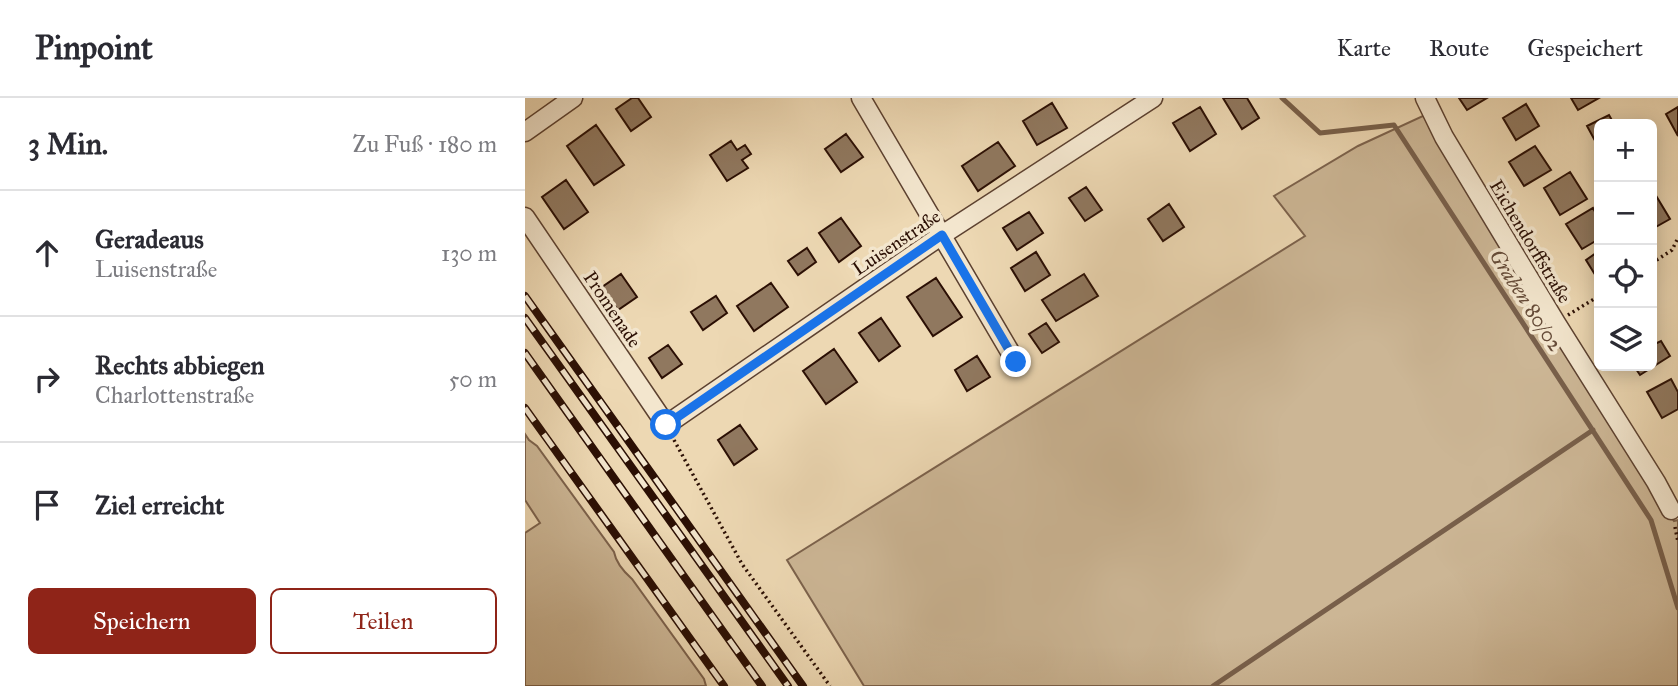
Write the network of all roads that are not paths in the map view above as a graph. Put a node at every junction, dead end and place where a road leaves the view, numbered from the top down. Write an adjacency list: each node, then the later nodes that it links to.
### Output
1 (573, 98): 5 (street)
2 (861, 98): 7 (street)
3 (1153, 98): 7 (street, Luisenstraße)
4 (1425, 98): 10 (street, Eichendorffstraße)
5 (525, 132)
6 (525, 217): 9 (street, Promenade)
7 (942, 235): 8 (street); 9 (street, Luisenstraße)
8 (1016, 362)
9 (666, 425)
10 (1671, 510)

